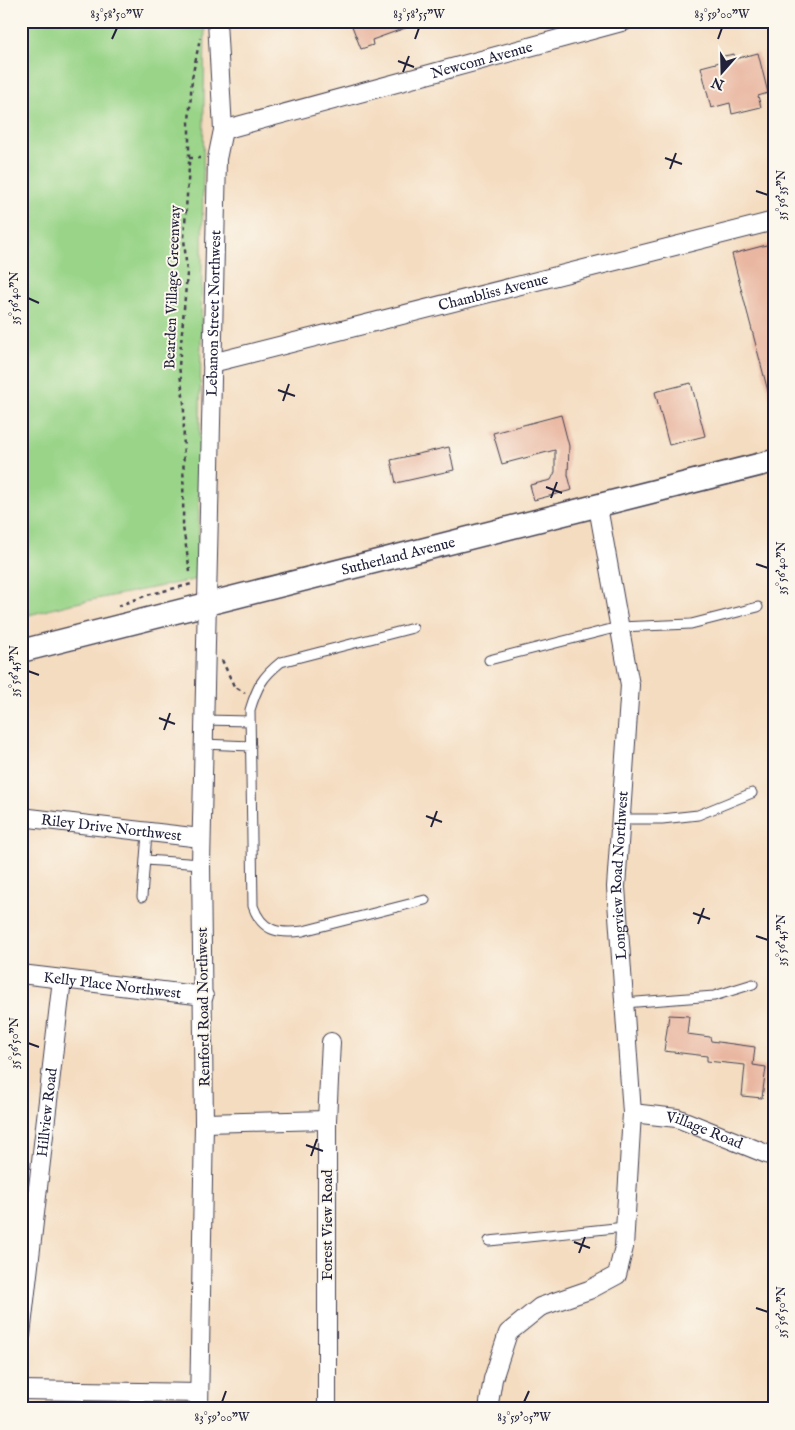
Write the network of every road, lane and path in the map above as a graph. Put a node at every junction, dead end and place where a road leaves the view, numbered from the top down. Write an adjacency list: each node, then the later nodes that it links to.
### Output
1 (217, 21): 4 (street, Lebanon Street Northwest)
2 (625, 21): 4 (street, Newcom Avenue)
3 (202, 32): 9 (path, Bearden Village Greenway)
4 (223, 130): 6 (street, Lebanon Street Northwest)
5 (774, 221): 6 (street, Chambliss Avenue)
6 (212, 363): 10 (street, Lebanon Street Northwest)
7 (774, 461): 8 (street, Sutherland Avenue)
8 (598, 507): 10 (street, Sutherland Avenue); 12 (street, Longview Road Northwest)
9 (192, 584)
10 (207, 605): 14 (street, Sutherland Avenue); 18 (street, Renford Road Northwest)
11 (758, 607): 12 (lane)
12 (619, 627): 16 (lane); 24 (street, Longview Road Northwest)
13 (413, 628): 17 (lane)
14 (21, 651)
15 (222, 657): 17 (path)
16 (488, 660)
17 (254, 697): 19 (lane)
18 (204, 720): 19 (lane); 20 (street, Renford Road Northwest)
19 (250, 721): 21 (lane)
20 (203, 744): 21 (lane); 26 (street, Renford Road Northwest)
21 (251, 746): 30 (lane)
22 (752, 793): 24 (lane)
23 (21, 817): 25 (street, Riley Drive Northwest)
24 (620, 819): 35 (street, Longview Road Northwest)
25 (148, 833): 26 (street, Riley Drive Northwest); 27 (lane)
26 (201, 838): 28 (street, Renford Road Northwest)
27 (146, 860): 28 (lane); 29 (lane)
28 (201, 864): 34 (street, Renford Road Northwest)
29 (142, 897)
30 (425, 900)
31 (21, 974): 32 (street, Kelly Place Northwest)
32 (62, 979): 34 (street, Kelly Place Northwest); 43 (street, Hillview Road)
33 (753, 984): 35 (lane)
34 (204, 996): 39 (street, Renford Road Northwest)
35 (624, 1003): 37 (street, Longview Road Northwest)
36 (331, 1042): 38 (street, Forest View Road)
37 (632, 1114): 40 (street, Village Road); 41 (street, Longview Road Northwest)
38 (327, 1120): 39 (street); 46 (street, Forest View Road)
39 (204, 1123): 45 (street, Renford Road Northwest)
40 (774, 1157)
41 (625, 1227): 42 (lane); 47 (street, Longview Road Northwest)
42 (489, 1241)
43 (21, 1335)
44 (21, 1390): 45 (street)
45 (199, 1401)
46 (327, 1409)
47 (488, 1409)

